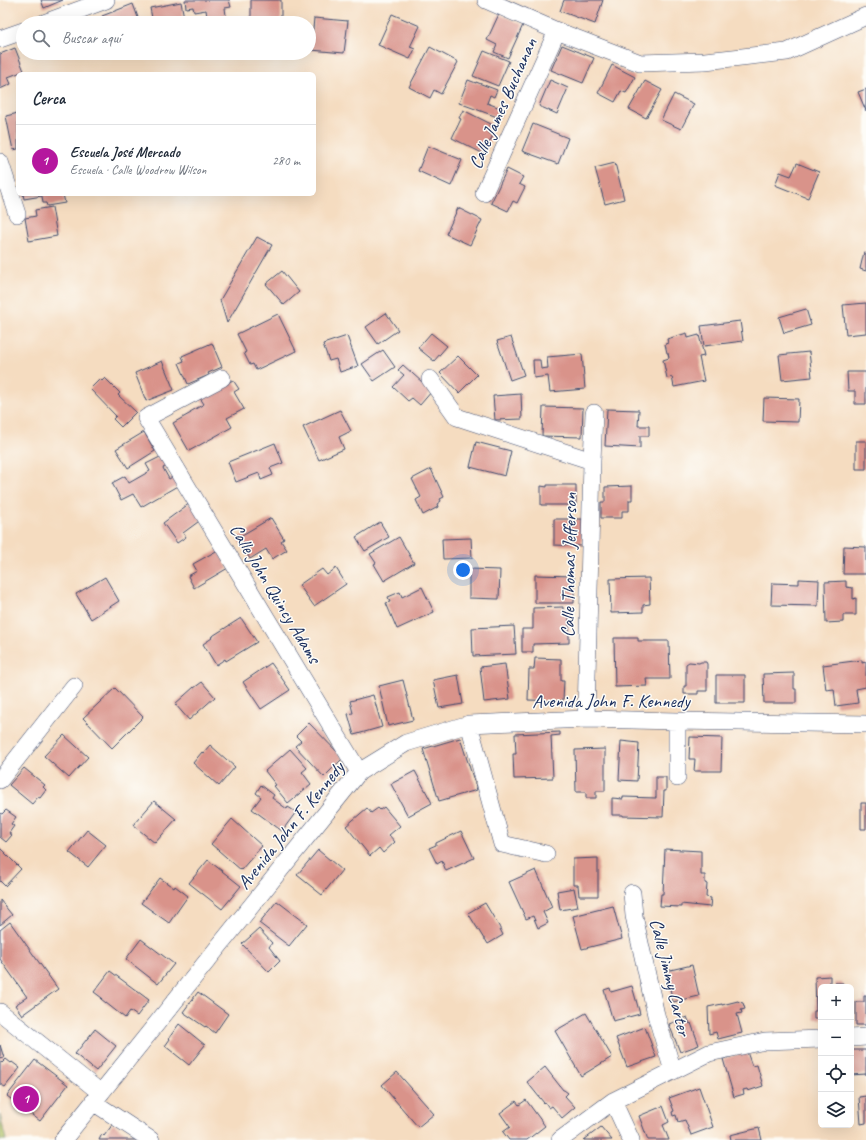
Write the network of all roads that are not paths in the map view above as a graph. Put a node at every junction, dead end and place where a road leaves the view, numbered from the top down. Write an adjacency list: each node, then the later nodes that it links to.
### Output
1 (106, 0): 3 (street)
2 (486, 0): 5 (street)
3 (63, 16)
4 (866, 16): 5 (street)
5 (557, 31): 9 (street, Calle James Buchanan)
6 (16, 33): 7 (street)
7 (0, 39)
8 (0, 162): 10 (street)
9 (484, 193)
10 (17, 214)
11 (222, 378): 20 (street, Calle John Quincy Adams)
12 (430, 379): 14 (street)
13 (594, 413): 14 (street, Calle Thomas Jefferson)
14 (592, 460): 16 (street, Calle Thomas Jefferson)
15 (74, 686): 22 (street)
16 (586, 719): 17 (street, Avenida John F. Kennedy); 18 (street, Avenida John F. Kennedy)
17 (677, 721): 19 (street, Avenida John F. Kennedy); 21 (street)
18 (469, 724): 20 (street, Avenida John F. Kennedy); 23 (street)
19 (866, 724)
20 (359, 772): 30 (street, Avenida John F. Kennedy)
21 (677, 778)
22 (0, 780)
23 (546, 854)
24 (632, 893): 29 (street, Calle Jimmy Carter)
25 (0, 1012): 30 (street)
26 (866, 1037): 27 (street)
27 (854, 1038)
28 (818, 1039): 29 (street)
29 (673, 1071): 31 (street)
30 (97, 1097): 32 (street, Avenida John F. Kennedy); 33 (street)
31 (613, 1101): 34 (street); 35 (street)
32 (63, 1140)
33 (151, 1140)
34 (560, 1140)
35 (631, 1140)

